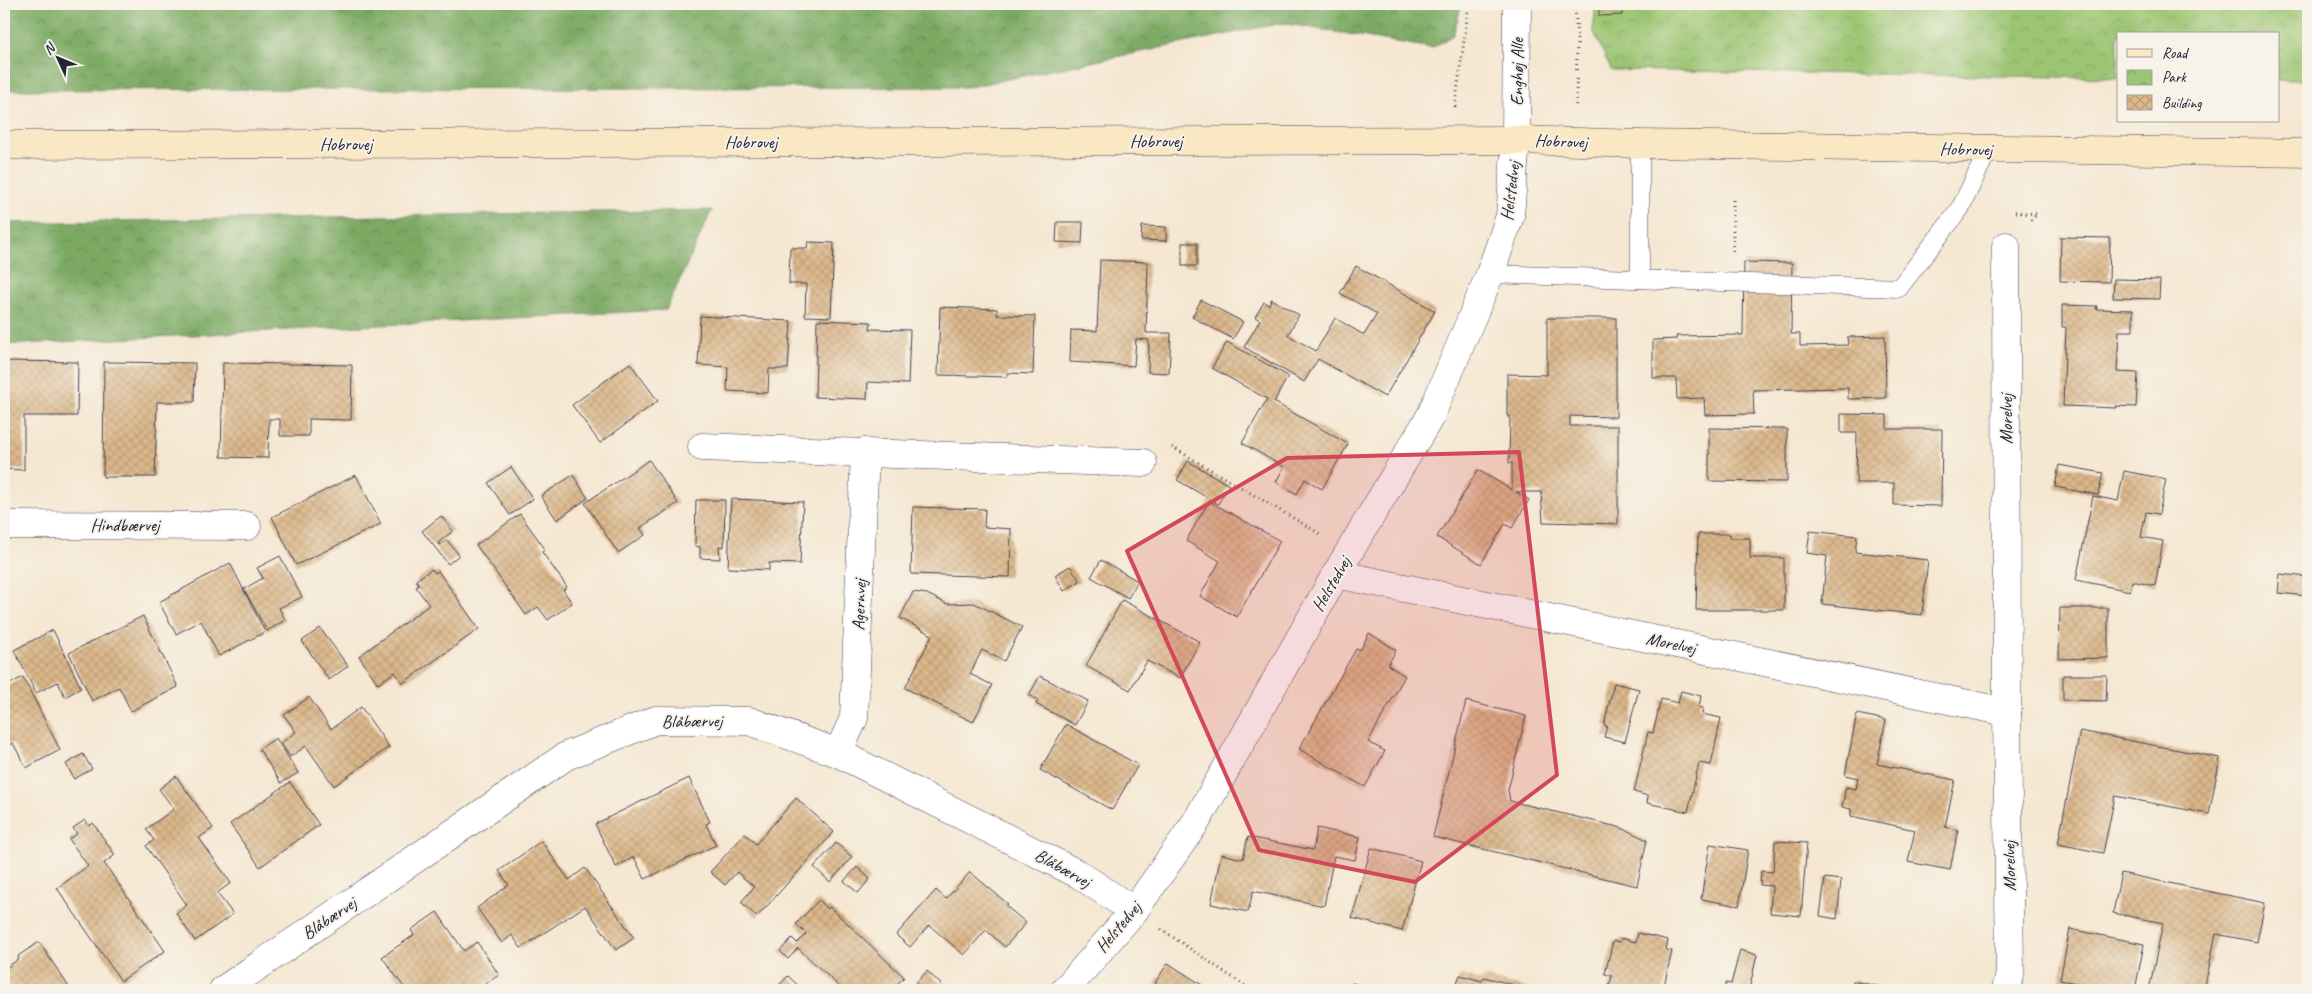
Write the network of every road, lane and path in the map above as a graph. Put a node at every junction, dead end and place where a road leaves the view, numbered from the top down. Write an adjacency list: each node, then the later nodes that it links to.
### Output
1 (1469, 4): 4 (path)
2 (1517, 4): 5 (street, Enghøj Alle)
3 (1575, 4): 6 (path)
4 (1450, 140): 5 (main road, Hobrovej); 8 (main road, Hobrovej)
5 (1516, 140): 6 (main road, Hobrovej); 13 (street, Helstedvej)
6 (1575, 141): 7 (main road, Hobrovej)
7 (1640, 144): 9 (main road, Hobrovej); 14 (lane)
8 (4, 145)
9 (1988, 150): 10 (main road, Hobrovej); 15 (lane)
10 (2308, 153)
11 (1733, 200): 15 (path)
12 (2006, 246): 23 (street, Morelvej)
13 (1490, 274): 14 (lane); 21 (street, Helstedvej)
14 (1640, 278): 15 (lane)
15 (1734, 282)
16 (702, 447): 17 (street)
17 (865, 452): 18 (street); 24 (street, Agernvej)
18 (1143, 463): 21 (path)
19 (4, 525): 20 (street, Hindbærvej)
20 (247, 526)
21 (1350, 551): 22 (street, Helstedvej)
22 (1336, 574): 23 (street, Morelvej); 25 (street, Helstedvej)
23 (2007, 712): 29 (street, Morelvej)
24 (838, 753): 25 (street, Blåbærvej); 26 (street, Blåbærvej)
25 (1134, 911): 27 (street, Helstedvej); 28 (path)
26 (223, 990)
27 (1065, 990)
28 (1252, 990)
29 (2006, 990)

